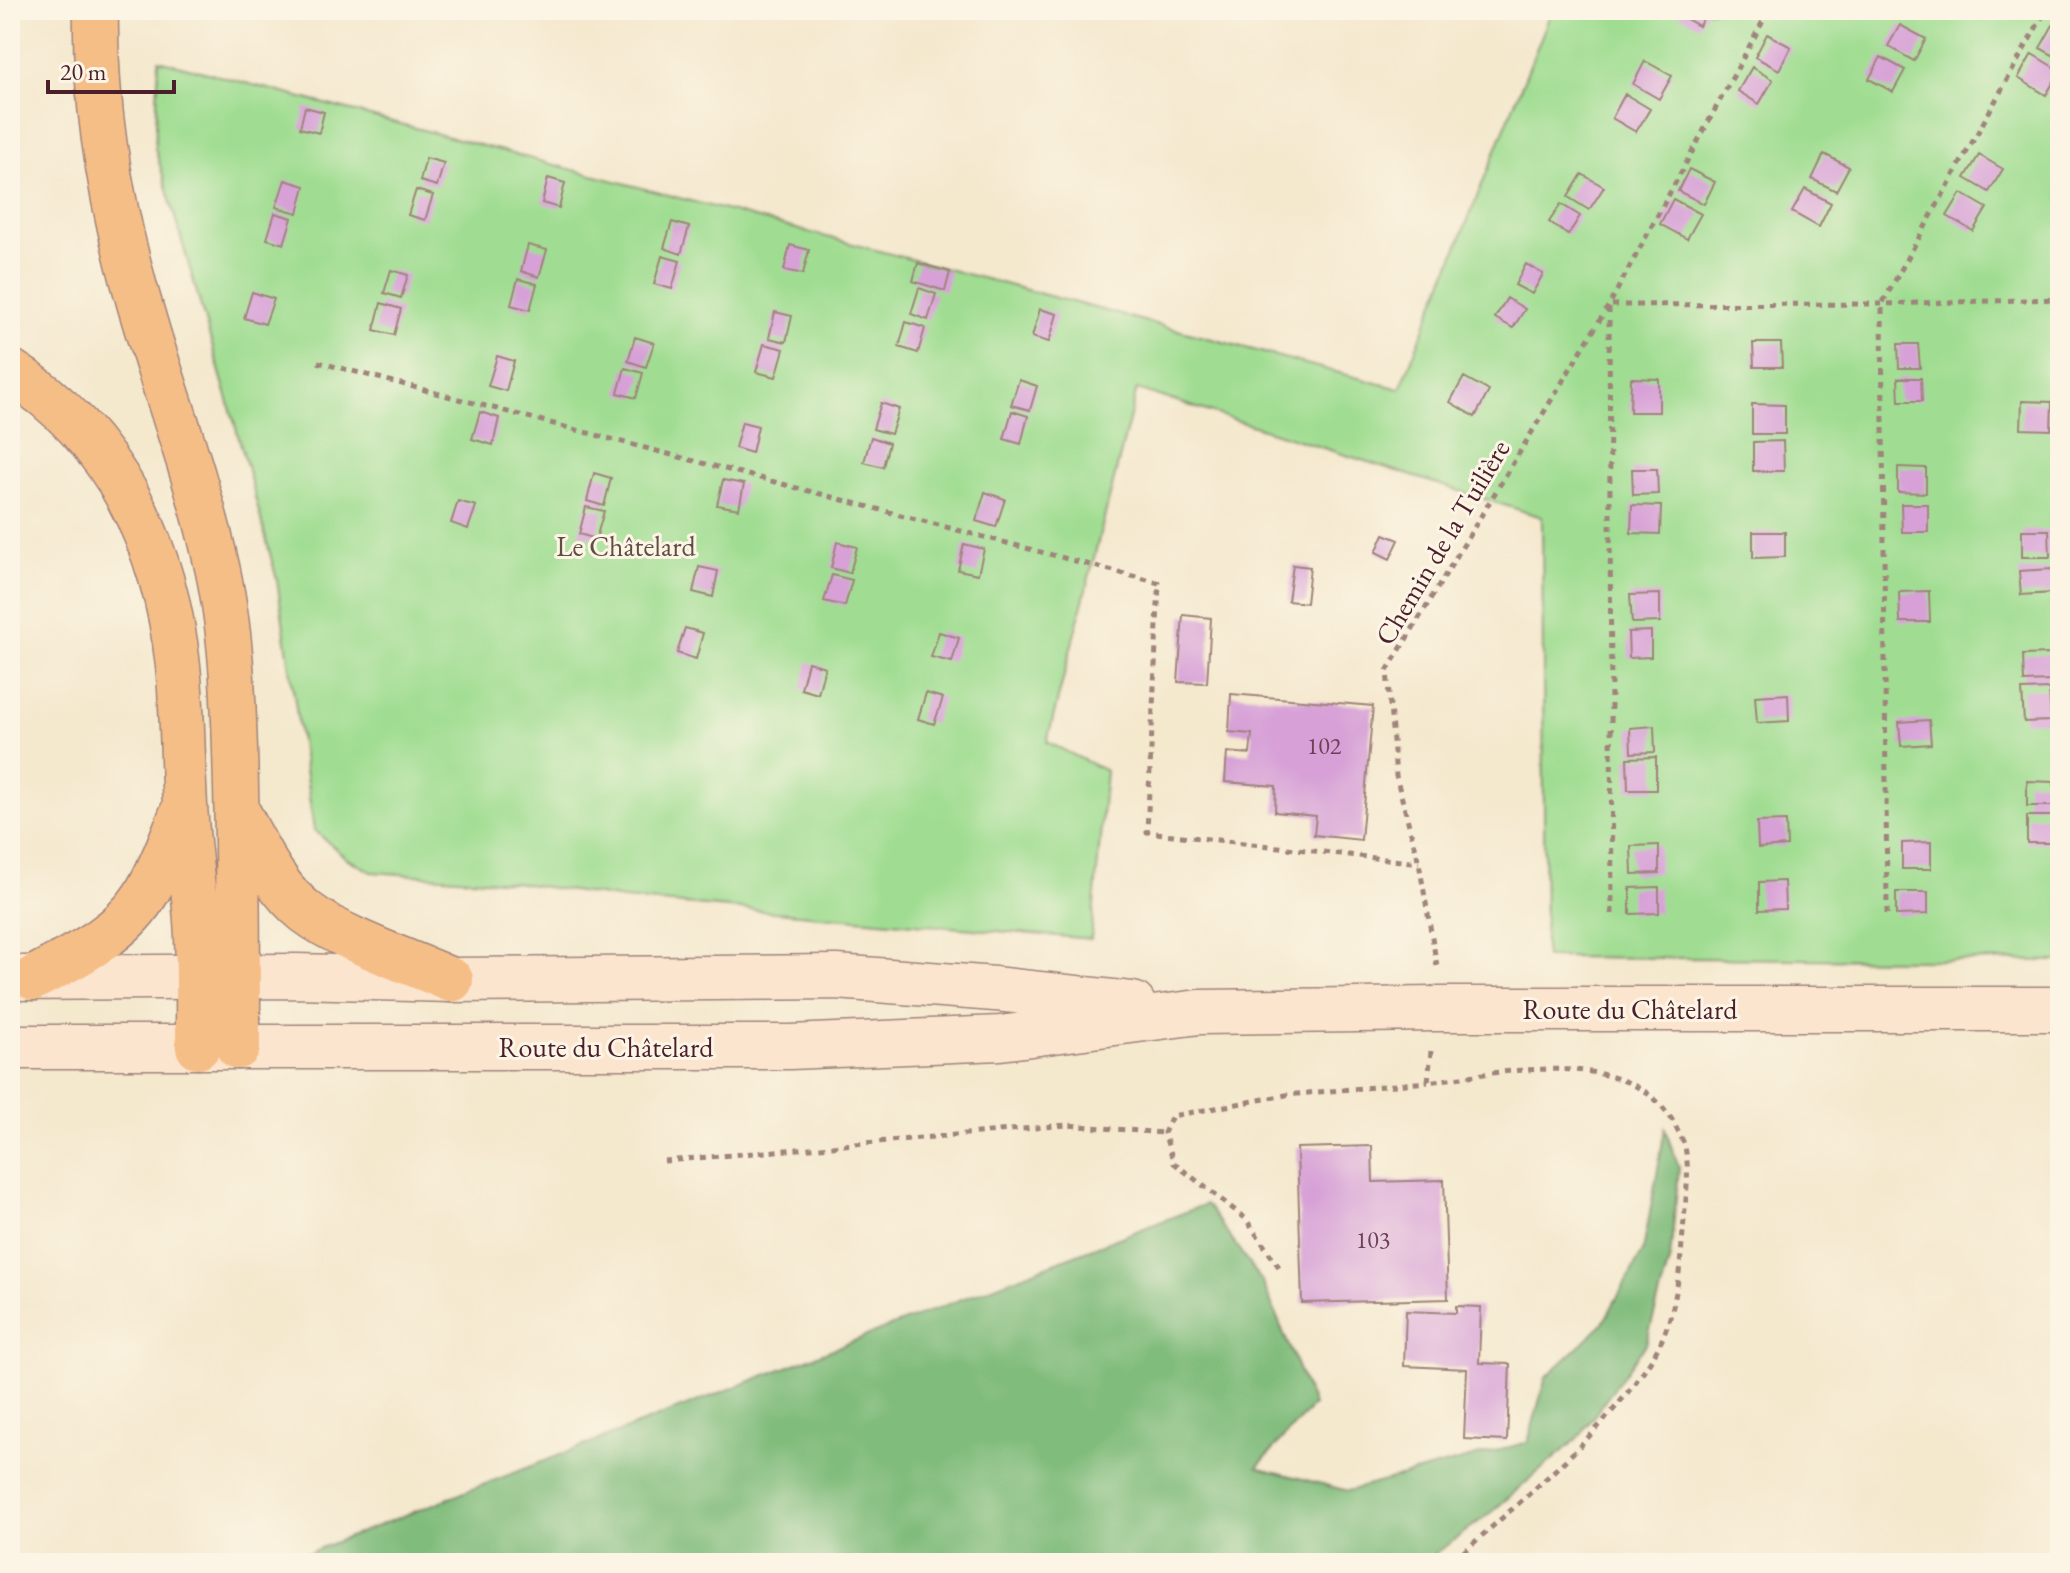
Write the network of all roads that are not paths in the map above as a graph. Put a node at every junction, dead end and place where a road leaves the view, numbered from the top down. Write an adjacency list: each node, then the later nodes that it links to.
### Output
1 (96, 10): 4 (highway)
2 (10, 371): 3 (highway)
3 (185, 805): 5 (highway); 6 (highway)
4 (237, 811): 5 (highway); 7 (highway)
5 (218, 977): 6 (main road, Route du Châtelard); 7 (main road, Route du Châtelard); 11 (highway)
6 (22, 978)
7 (451, 980): 9 (main road, Route du Châtelard)
8 (2060, 1009): 9 (main road, Route du Châtelard)
9 (1199, 1012): 11 (main road, Route du Châtelard)
10 (10, 1047): 11 (main road, Route du Châtelard)
11 (218, 1047)

